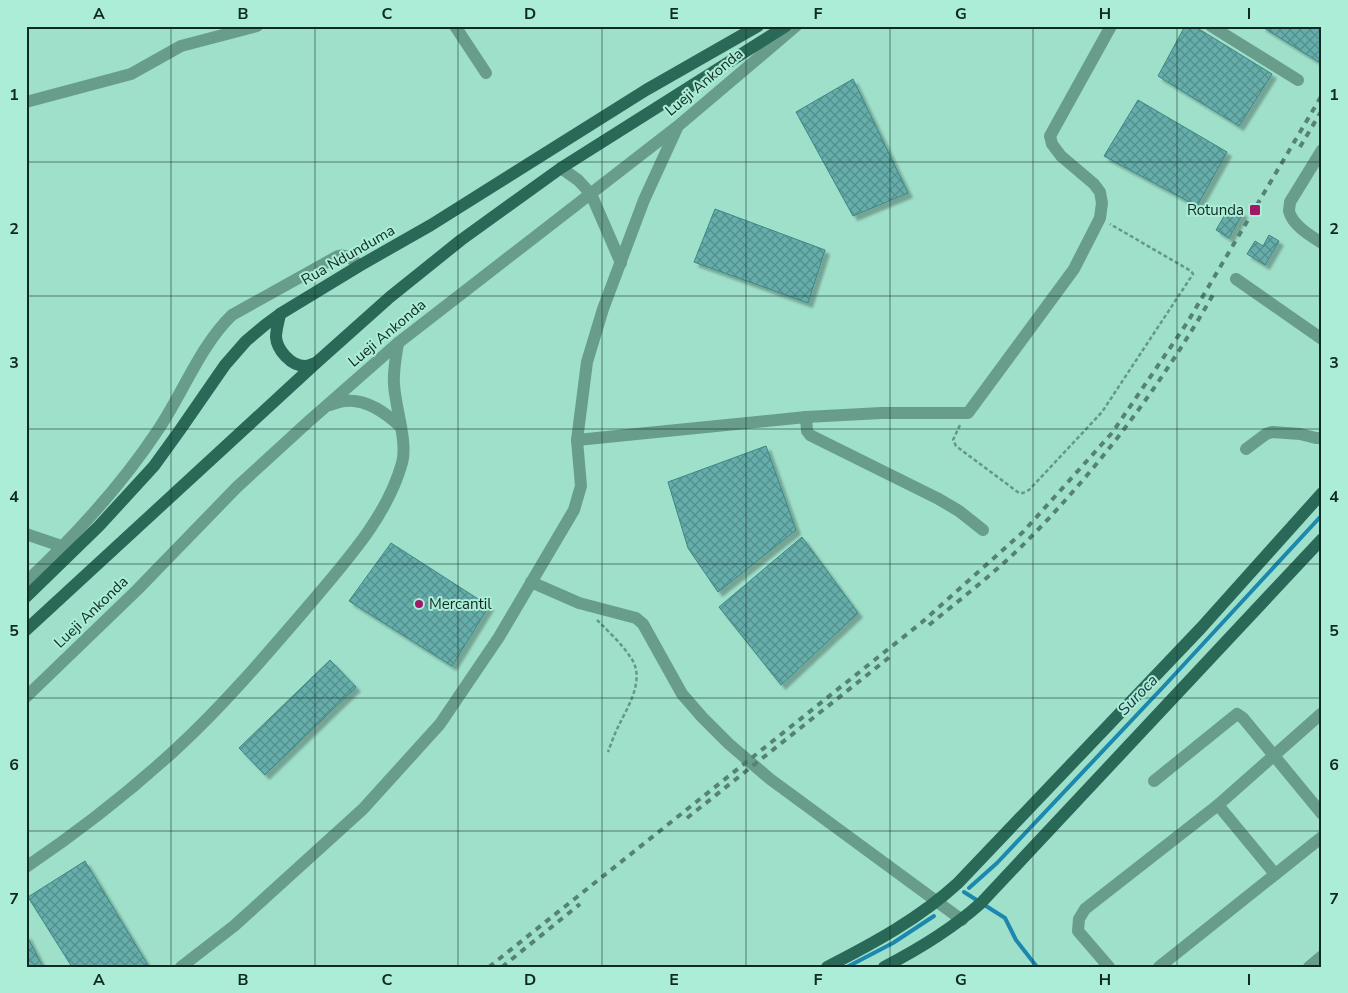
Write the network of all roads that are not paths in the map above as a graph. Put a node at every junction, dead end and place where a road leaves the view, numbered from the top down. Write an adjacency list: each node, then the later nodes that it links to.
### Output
1 (257, 26): 10 (street)
2 (455, 26): 8 (street)
3 (786, 26): 13 (main road)
4 (796, 26): 11 (street, Lueji Ankonda)
5 (1111, 26): 24 (street)
6 (1211, 26): 9 (street)
7 (755, 27): 17 (main road, Rua Ndunduma)
8 (486, 73)
9 (1298, 80)
10 (26, 102)
11 (678, 126): 14 (street, Lueji Ankonda); 16 (street)
12 (1322, 150): 15 (street)
13 (561, 168): 14 (street); 22 (main road, Lueji Ankonda)
14 (591, 194): 16 (street); 21 (street, Lueji Ankonda)
15 (1322, 243)
16 (621, 263): 27 (street)
17 (359, 266): 19 (main road, Rua Ndunduma); 33 (street)
18 (1236, 279): 20 (street)
19 (280, 314): 22 (main road); 36 (main road, Rua Ndunduma)
20 (1322, 339)
21 (398, 343): 23 (street, Lueji Ankonda); 25 (street)
22 (316, 363): 37 (main road)
23 (326, 406): 25 (street); 38 (street, Lueji Ankonda)
24 (806, 417): 27 (street); 30 (street)
25 (401, 427): 45 (street)
26 (1322, 438): 28 (street)
27 (576, 440): 35 (street)
28 (1246, 449)
29 (1322, 492): 47 (main road)
30 (983, 530)
31 (26, 534): 33 (street)
32 (1322, 539): 48 (main road)
33 (64, 547): 34 (street)
34 (26, 582)
35 (531, 582): 47 (street); 50 (street)
36 (26, 597)
37 (26, 630)
38 (26, 697)
39 (1322, 713): 40 (street)
40 (1273, 756): 41 (street); 42 (street); 43 (street)
41 (1154, 781)
42 (1218, 805): 46 (street); 53 (street)
43 (1322, 814)
44 (1322, 837): 46 (street)
45 (26, 867)
46 (1275, 874): 54 (street)
47 (938, 902): 48 (street); 51 (main road)
48 (962, 920): 52 (main road)
49 (1322, 956): 55 (street)
50 (181, 967)
51 (827, 967)
52 (884, 967)
53 (1109, 967)
54 (1159, 967)
55 (1309, 967)

